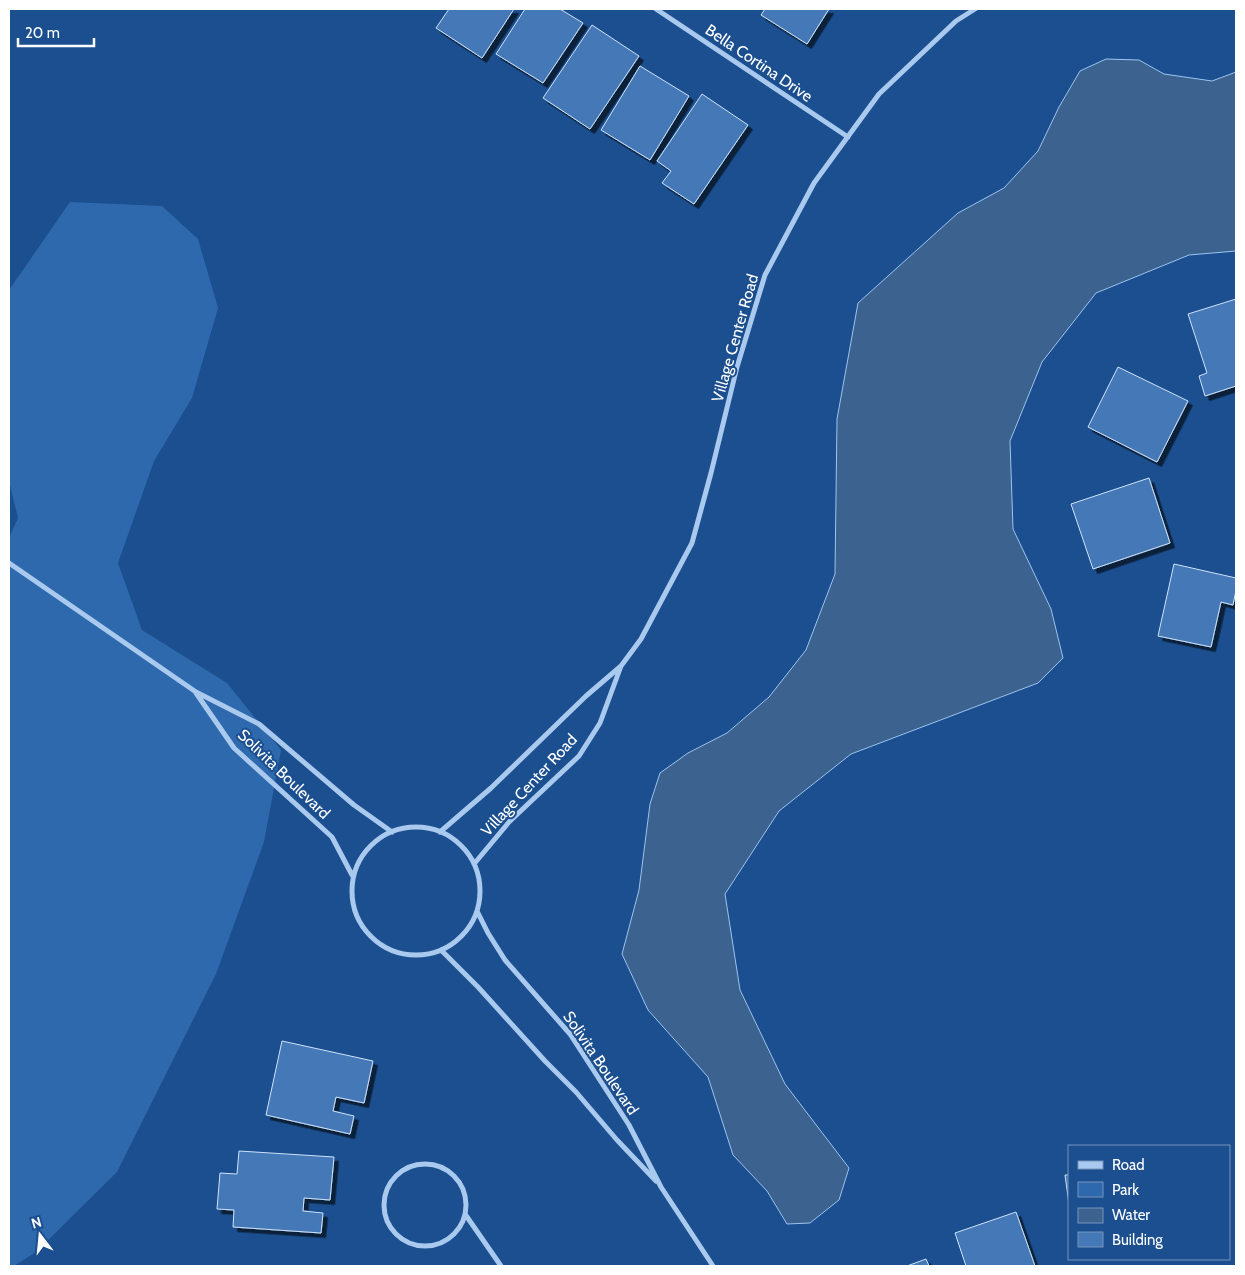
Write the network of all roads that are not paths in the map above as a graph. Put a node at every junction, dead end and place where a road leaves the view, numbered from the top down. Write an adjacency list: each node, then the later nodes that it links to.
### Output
1 (656, 9): 3 (street, Bella Cortina Drive)
2 (975, 9): 3 (street, Village Center Road)
3 (848, 137): 5 (street, Village Center Road)
4 (9, 563): 6 (street, Solivita Boulevard)
5 (622, 666): 8 (street, Village Center Road); 9 (street, Village Center Road)
6 (196, 692): 7 (street, Solivita Boulevard); 10 (street, Solivita Boulevard)
7 (392, 832): 8 (street); 10 (street)
8 (440, 832): 9 (street)
9 (474, 864): 11 (street)
10 (352, 875): 12 (street)
11 (478, 911): 12 (street); 13 (street, Solivita Boulevard)
12 (441, 950): 13 (street, Solivita Boulevard)
13 (661, 1187): 16 (street, Solivita Boulevard)
14 (465, 1214): 14 (street); 15 (street)
15 (501, 1266)
16 (713, 1266)

